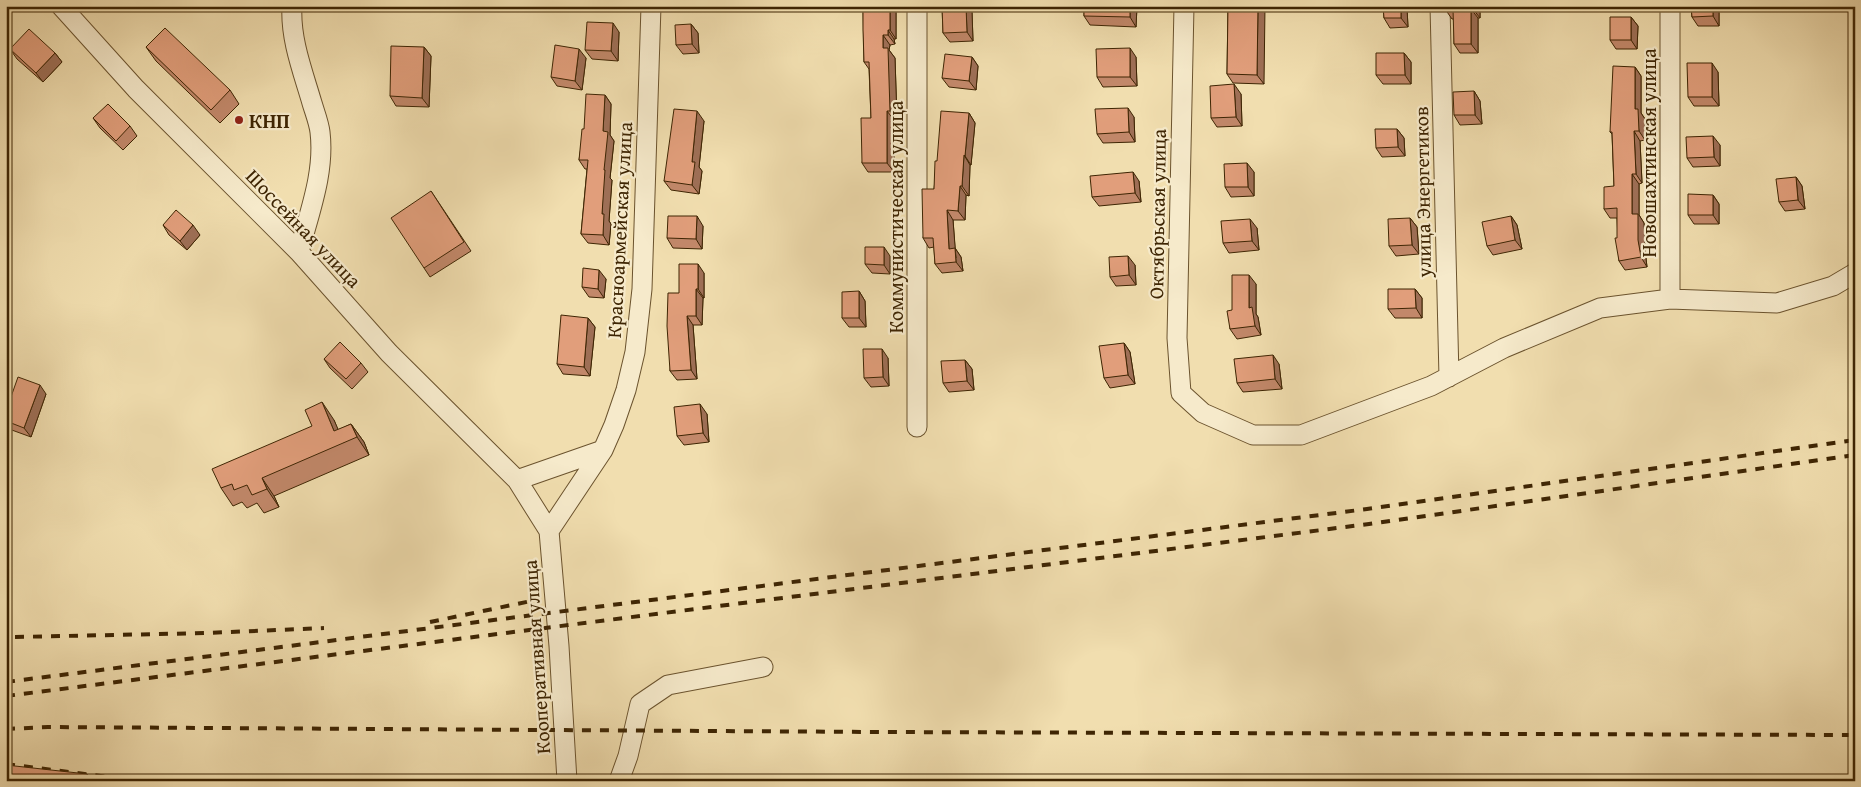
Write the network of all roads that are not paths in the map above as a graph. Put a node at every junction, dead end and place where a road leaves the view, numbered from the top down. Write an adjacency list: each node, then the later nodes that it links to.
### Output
1 (60, 6): 8 (street, Шоссейная улица)
2 (292, 6): 8 (street)
3 (651, 6): 13 (street, Красноармейская улица)
4 (917, 6): 12 (street, Коммунистическая улица)
5 (1184, 6): 11 (street, Октябрьская улица)
6 (1440, 6): 11 (street, улица Энергетиков)
7 (1670, 6): 10 (street, Новошахтинская улица)
8 (299, 252): 14 (street, Шоссейная улица)
9 (1855, 273): 10 (street, Октябрьская улица)
10 (1670, 299): 11 (street, Октябрьская улица)
11 (1449, 377)
12 (917, 427)
13 (603, 450): 14 (street); 15 (street, Кооперативная улица)
14 (517, 480): 15 (street, Кооперативная улица)
15 (548, 530): 17 (street, Кооперативная улица)
16 (763, 667): 18 (street)
17 (567, 781)
18 (619, 781)

